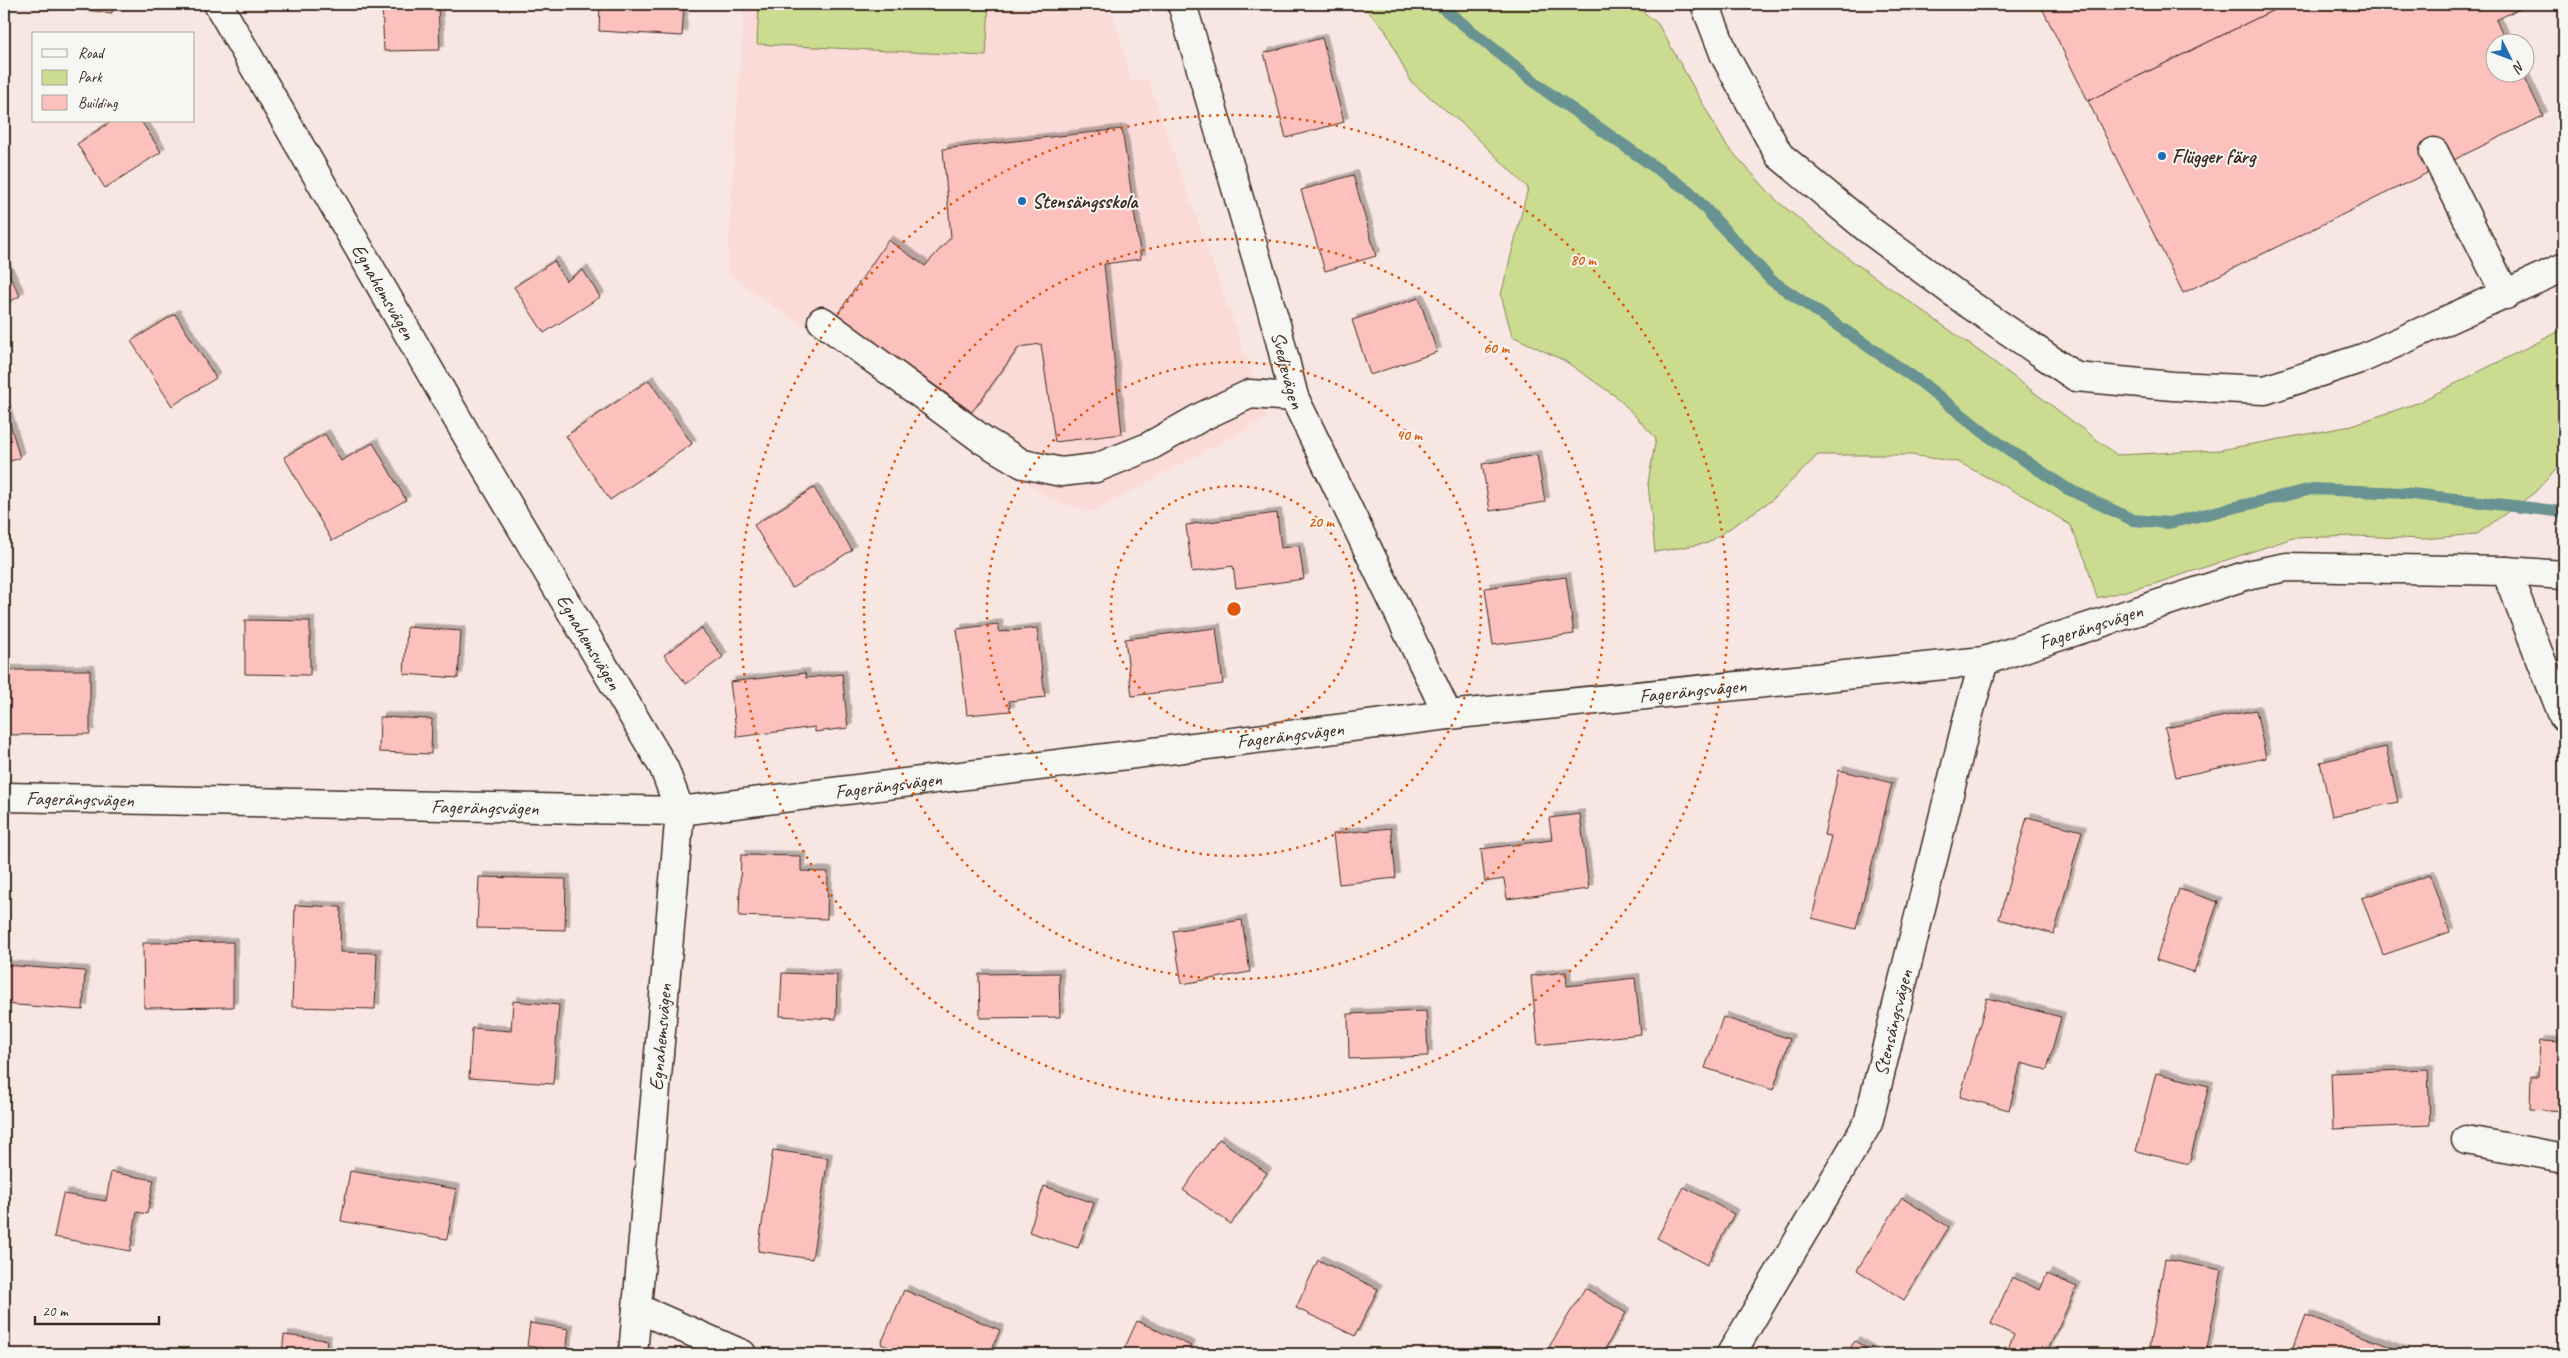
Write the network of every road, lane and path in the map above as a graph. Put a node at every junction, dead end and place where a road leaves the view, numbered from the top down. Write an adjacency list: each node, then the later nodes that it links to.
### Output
1 (218, 4): 15 (street, Egnahemsvägen)
2 (1182, 4): 8 (street, Svedjevägen)
3 (1705, 4): 6 (street)
4 (2434, 152): 6 (street)
5 (2564, 267): 6 (street)
6 (2506, 295)
7 (822, 321): 8 (street)
8 (1294, 397): 12 (street, Svedjevägen)
9 (2506, 571): 10 (street, Fagerängsvägen); 11 (street, Fagerängsvägen); 13 (street)
10 (2564, 576)
11 (1984, 661): 12 (street, Fagerängsvägen); 21 (street, Stensängsvägen)
12 (1448, 715): 15 (street, Fagerängsvägen)
13 (2564, 718)
14 (4, 797): 15 (street, Fagerängsvägen)
15 (680, 812): 18 (street, Egnahemsvägen)
16 (2466, 1140): 17 (street)
17 (2564, 1158)
18 (637, 1308): 19 (street, Egnahemsvägen); 20 (street)
19 (634, 1354)
20 (742, 1354)
21 (1731, 1354)

